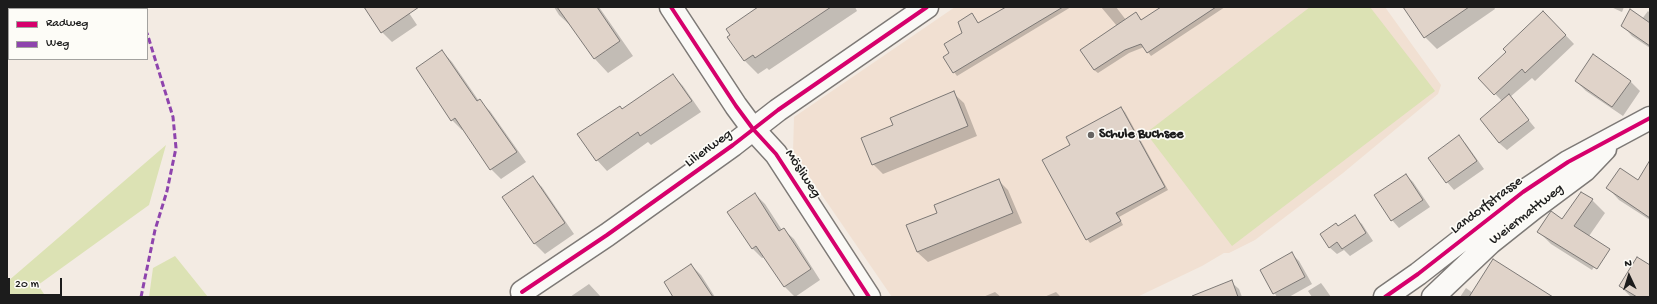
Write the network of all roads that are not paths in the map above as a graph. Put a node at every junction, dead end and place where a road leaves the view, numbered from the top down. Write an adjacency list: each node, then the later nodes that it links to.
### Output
1 (671, 7): 4 (street, Mösliweg)
2 (927, 7): 4 (street, Lilienweg)
3 (1650, 118): 5 (street, Landorfstrasse)
4 (753, 129): 6 (street, Lilienweg); 7 (street, Mösliweg)
5 (1622, 133): 8 (street, Landorfstrasse); 9 (street, Weiermattweg)
6 (522, 292)
7 (869, 297)
8 (1385, 297)
9 (1433, 297)

